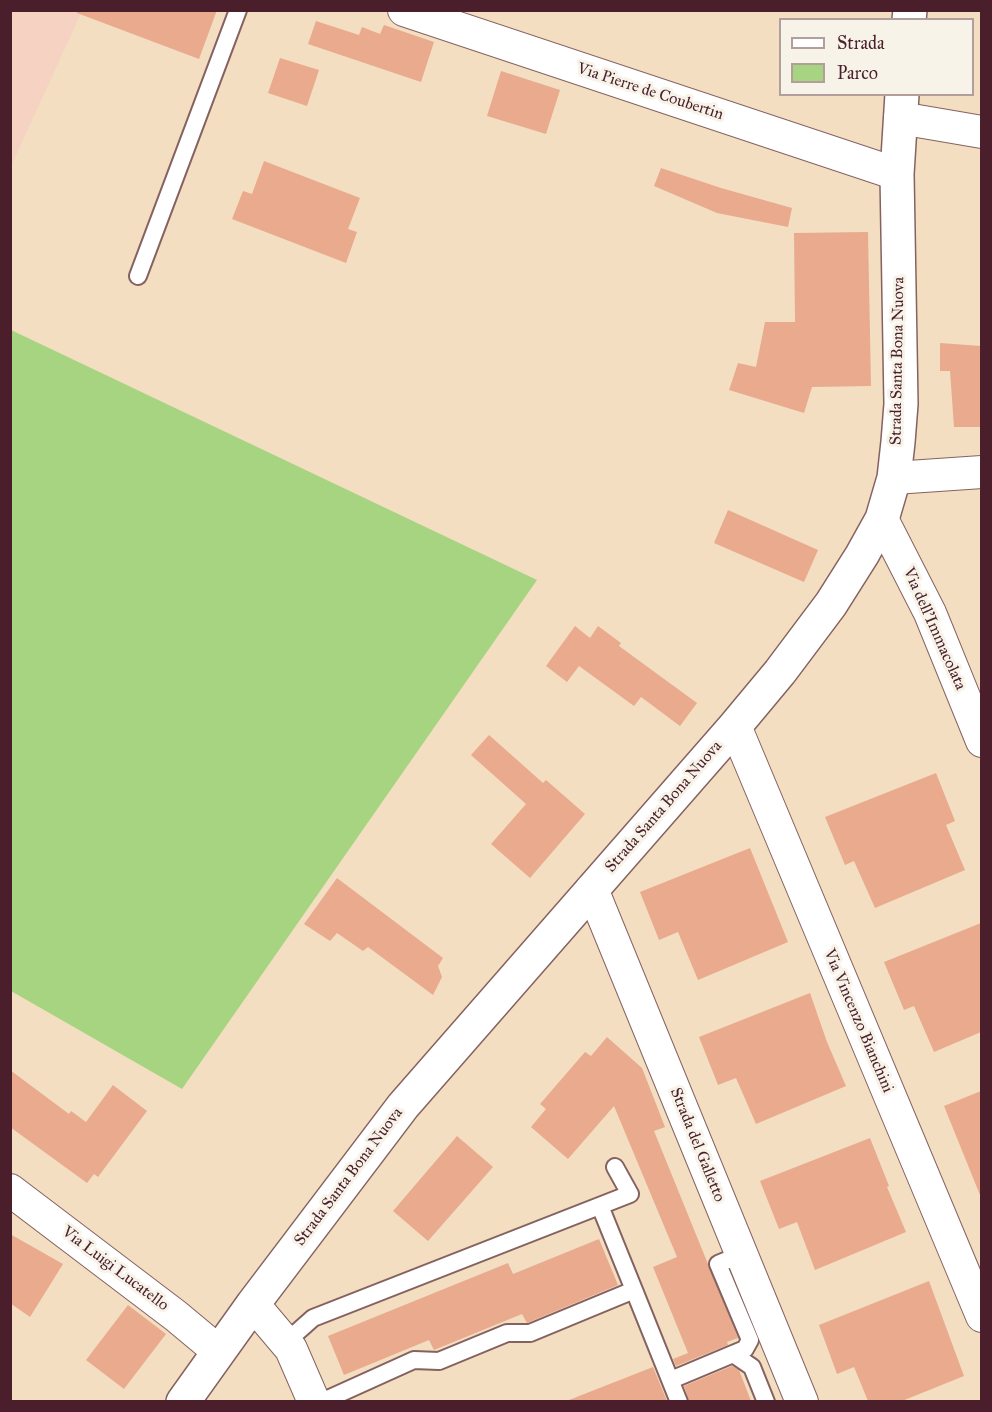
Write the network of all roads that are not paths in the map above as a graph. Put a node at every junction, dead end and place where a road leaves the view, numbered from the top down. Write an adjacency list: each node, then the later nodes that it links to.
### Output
1 (238, 10): 6 (lane)
2 (404, 10): 5 (street, Via Pierre de Coubertin)
3 (901, 106): 4 (street, Strada Santa Bona Nuova); 5 (street, Strada Santa Bona Nuova)
4 (981, 132)
5 (897, 174): 8 (street, Strada Santa Bona Nuova)
6 (138, 276)
7 (981, 472): 8 (street)
8 (894, 478): 9 (street, Strada Santa Bona Nuova)
9 (882, 519): 10 (street, Strada Santa Bona Nuova); 11 (street, Via dell'Immacolata)
10 (735, 726): 12 (street, Strada Santa Bona Nuova); 19 (street, Via Vincenzo Bianchini)
11 (981, 741)
12 (592, 889): 17 (street, Strada Santa Bona Nuova); 18 (street, Strada del Galletto)
13 (615, 1167): 15 (lane)
14 (10, 1190): 21 (street, Via Luigi Lucatello)
15 (600, 1206): 16 (lane); 20 (lane)
16 (634, 1290): 23 (lane); 26 (lane)
17 (254, 1304): 20 (street); 21 (street, Strada Santa Bona Nuova)
18 (751, 1310): 22 (lane); 29 (street, Strada del Galletto)
19 (981, 1316)
20 (286, 1342): 25 (street)
21 (218, 1351): 24 (street, Strada Santa Bona Nuova)
22 (733, 1354): 23 (lane); 28 (lane)
23 (671, 1380): 27 (lane)
24 (183, 1401)
25 (314, 1401)
26 (321, 1401)
27 (679, 1401)
28 (766, 1401)
29 (802, 1401)

